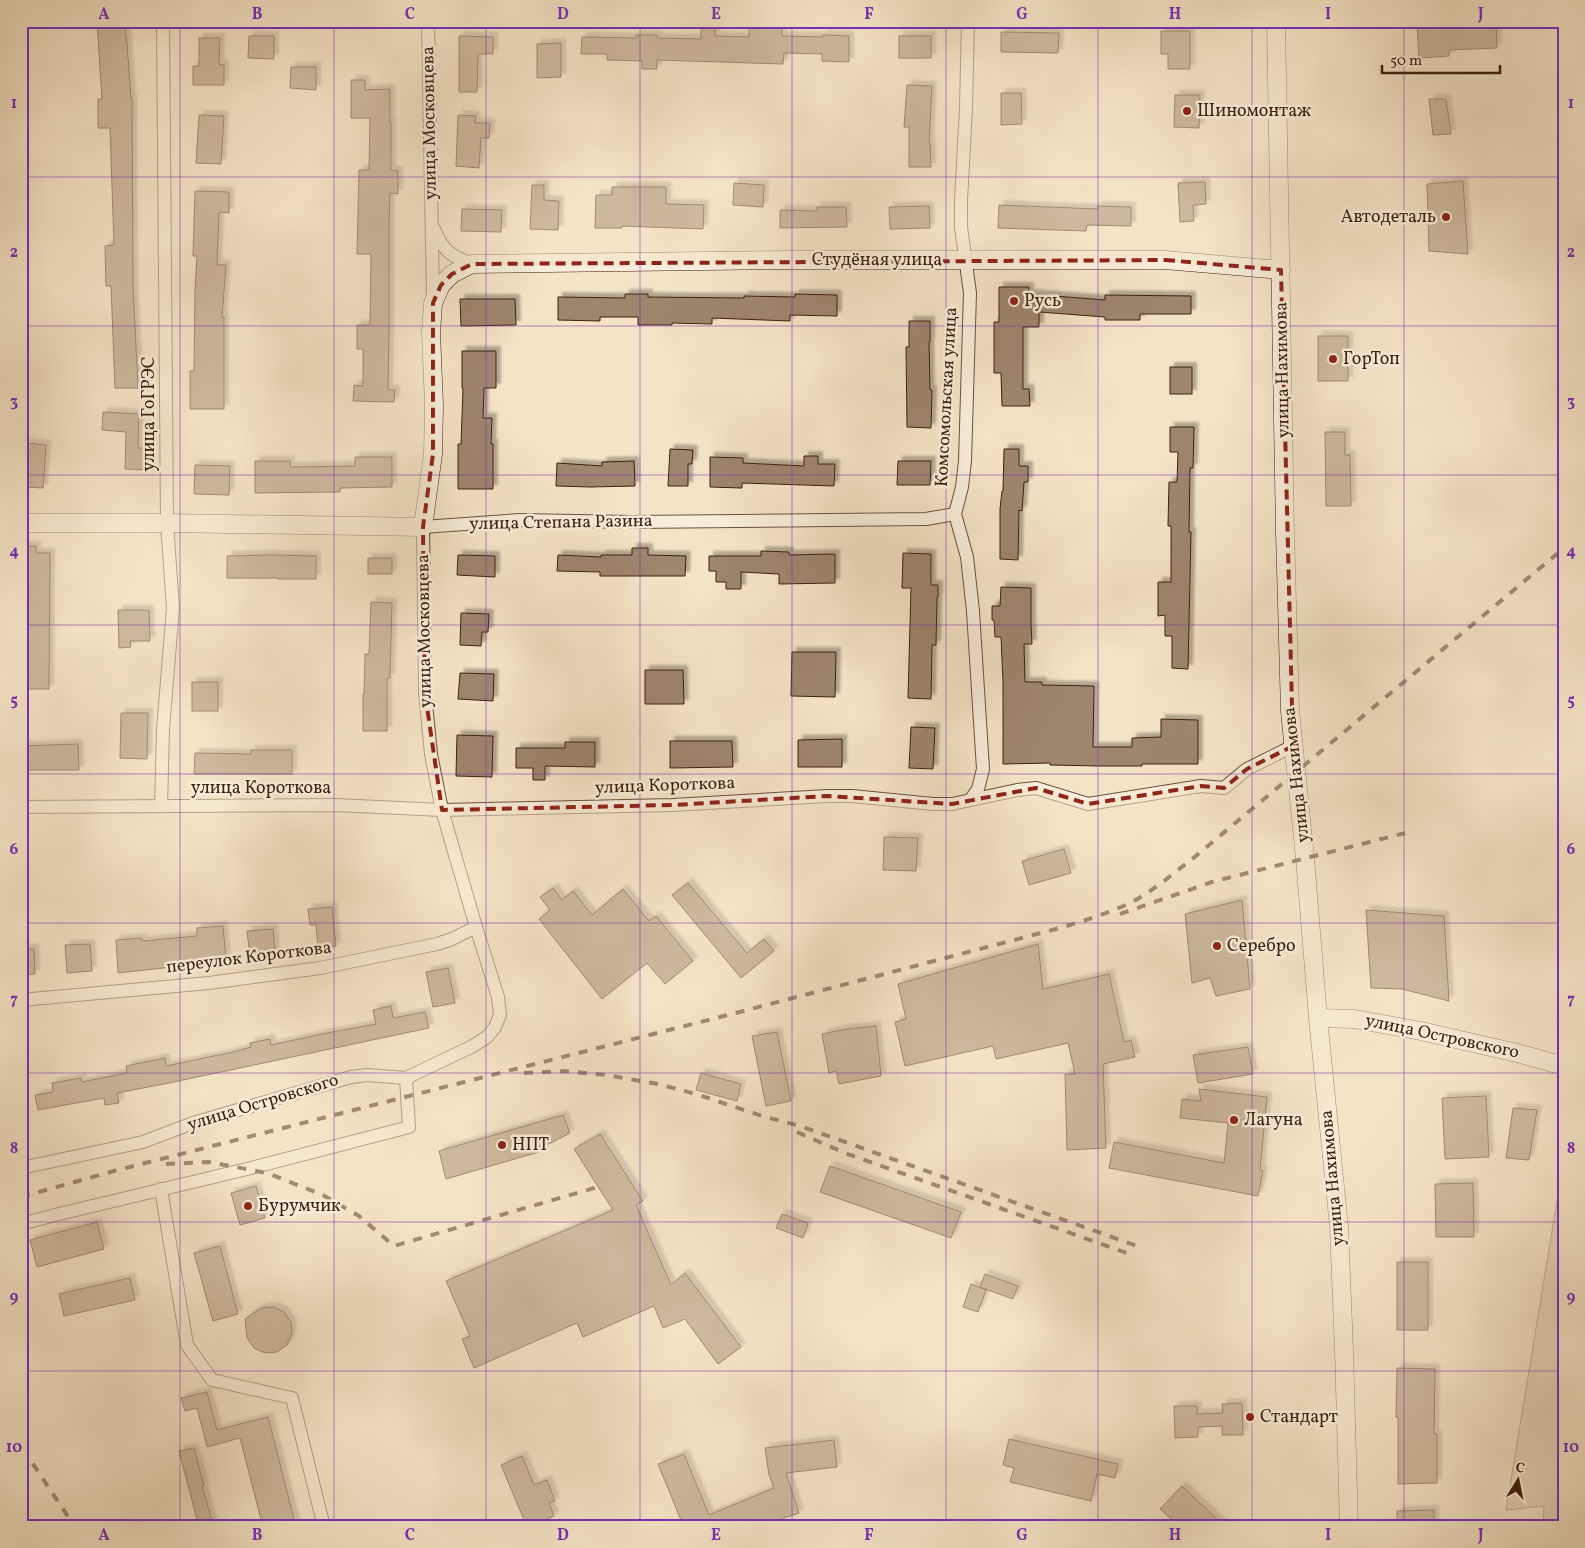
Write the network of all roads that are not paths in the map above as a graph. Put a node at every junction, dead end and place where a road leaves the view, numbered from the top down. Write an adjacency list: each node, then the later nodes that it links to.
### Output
1 (163, 21): 12 (street, улица ГоГРЭС)
2 (428, 21): 5 (street, улица Московцева)
3 (968, 21): 6 (street, Комсомольская улица)
4 (1276, 21): 8 (street, улица Нахимова)
5 (432, 225): 7 (street, улица Московцева); 9 (street, улица Московцева)
6 (966, 260): 7 (street, Студёная улица); 8 (street, Студёная улица); 10 (street, Комсомольская улица)
7 (472, 264): 9 (street)
8 (1281, 270): 14 (street, улица Нахимова)
9 (433, 303): 13 (street, улица Московцева)
10 (955, 514): 13 (street, улица Степана Разина); 15 (street, Комсомольская улица)
11 (21, 523): 12 (street, улица Степана Разина)
12 (167, 523): 13 (street, улица Степана Разина); 16 (street, улица ГоГРЭС)
13 (423, 527): 18 (street, улица Московцева)
14 (1293, 746): 15 (street, улица Короткова); 21 (street, улица Нахимова)
15 (971, 799): 18 (street, улица Короткова)
16 (161, 806): 17 (street, улица Короткова); 18 (street, улица Короткова)
17 (21, 807)
18 (442, 810): 19 (street, улица Московцева)
19 (476, 927): 20 (street, переулок Короткова); 22 (street, улица Московцева)
20 (21, 1000)
21 (1318, 1018): 23 (street, улица Островского); 29 (street, улица Нахимова)
22 (495, 1027): 24 (street, улица Островского)
23 (1564, 1066)
24 (406, 1078): 25 (street, улица Островского); 26 (street)
25 (21, 1168)
26 (161, 1189): 27 (street); 28 (street)
27 (21, 1224)
28 (324, 1527)
29 (1349, 1527)

